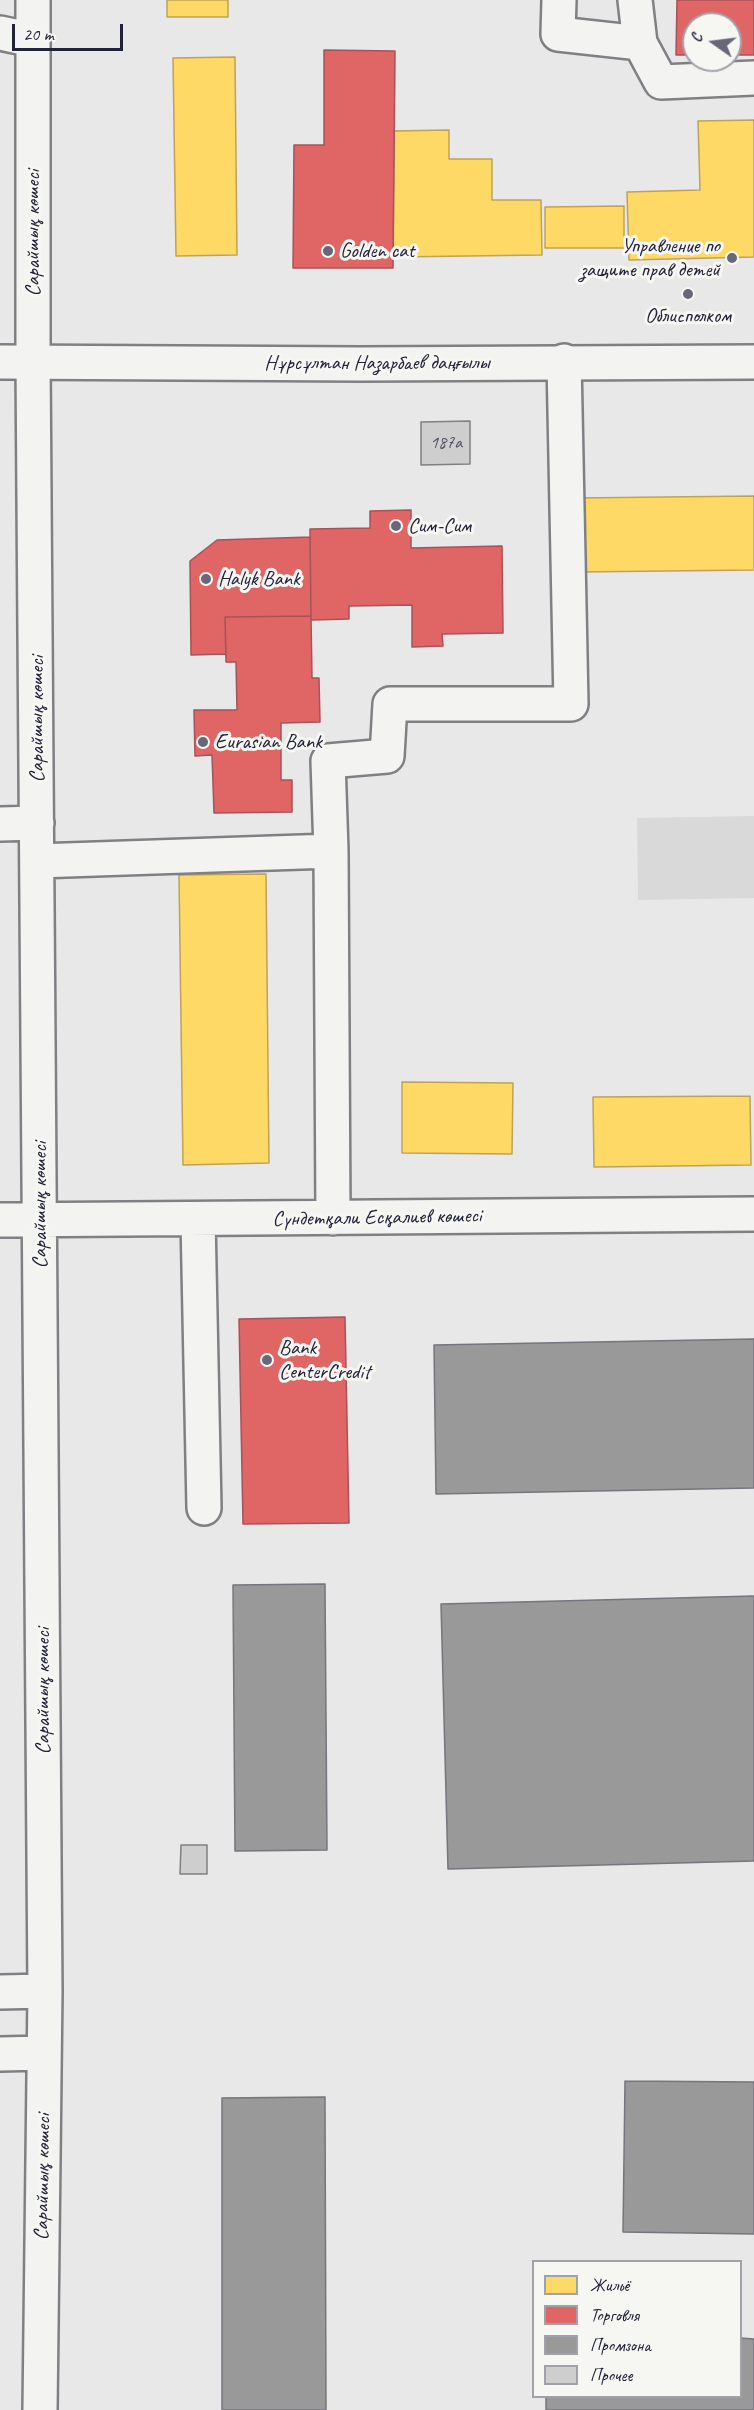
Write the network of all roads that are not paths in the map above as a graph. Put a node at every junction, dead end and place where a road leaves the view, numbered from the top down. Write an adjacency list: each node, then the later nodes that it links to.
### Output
1 (33, 0): 5 (street, Сарайшық көшесі)
2 (559, 0): 6 (street)
3 (635, 0): 6 (street)
4 (0, 33): 5 (street)
5 (33, 40): 10 (street, Сарайшық көшесі)
6 (640, 43): 7 (street)
7 (754, 78)
8 (564, 361): 10 (street, Нұрсұлтан Назарбаев даңғылы); 11 (street, Нұрсұлтан Назарбаев даңғылы); 14 (street)
9 (0, 362): 10 (street, Нұрсұлтан Назарбаев даңғылы)
10 (33, 362): 12 (street, Сарайшық көшесі)
11 (754, 362)
12 (37, 823): 13 (street); 15 (street, Сарайшық көшесі)
13 (0, 824)
14 (331, 851): 15 (street); 17 (street)
15 (37, 861): 20 (street, Сарайшық көшесі)
16 (754, 1214): 17 (street, Сүндетқали Есқалиев көшесі)
17 (333, 1218): 18 (street, Сүндетқали Есқалиев көшесі)
18 (198, 1219): 20 (street, Сүндетқали Есқалиев көшесі); 21 (street)
19 (0, 1220): 20 (street, Сүндетқали Есқалиев көшесі)
20 (40, 1221): 22 (street, Сарайшық көшесі)
21 (204, 1508)
22 (45, 1991): 23 (street); 24 (street, Сарайшық көшесі)
23 (0, 1992)
24 (44, 2053): 25 (street); 26 (street, Сарайшық көшесі)
25 (0, 2054)
26 (40, 2410)

